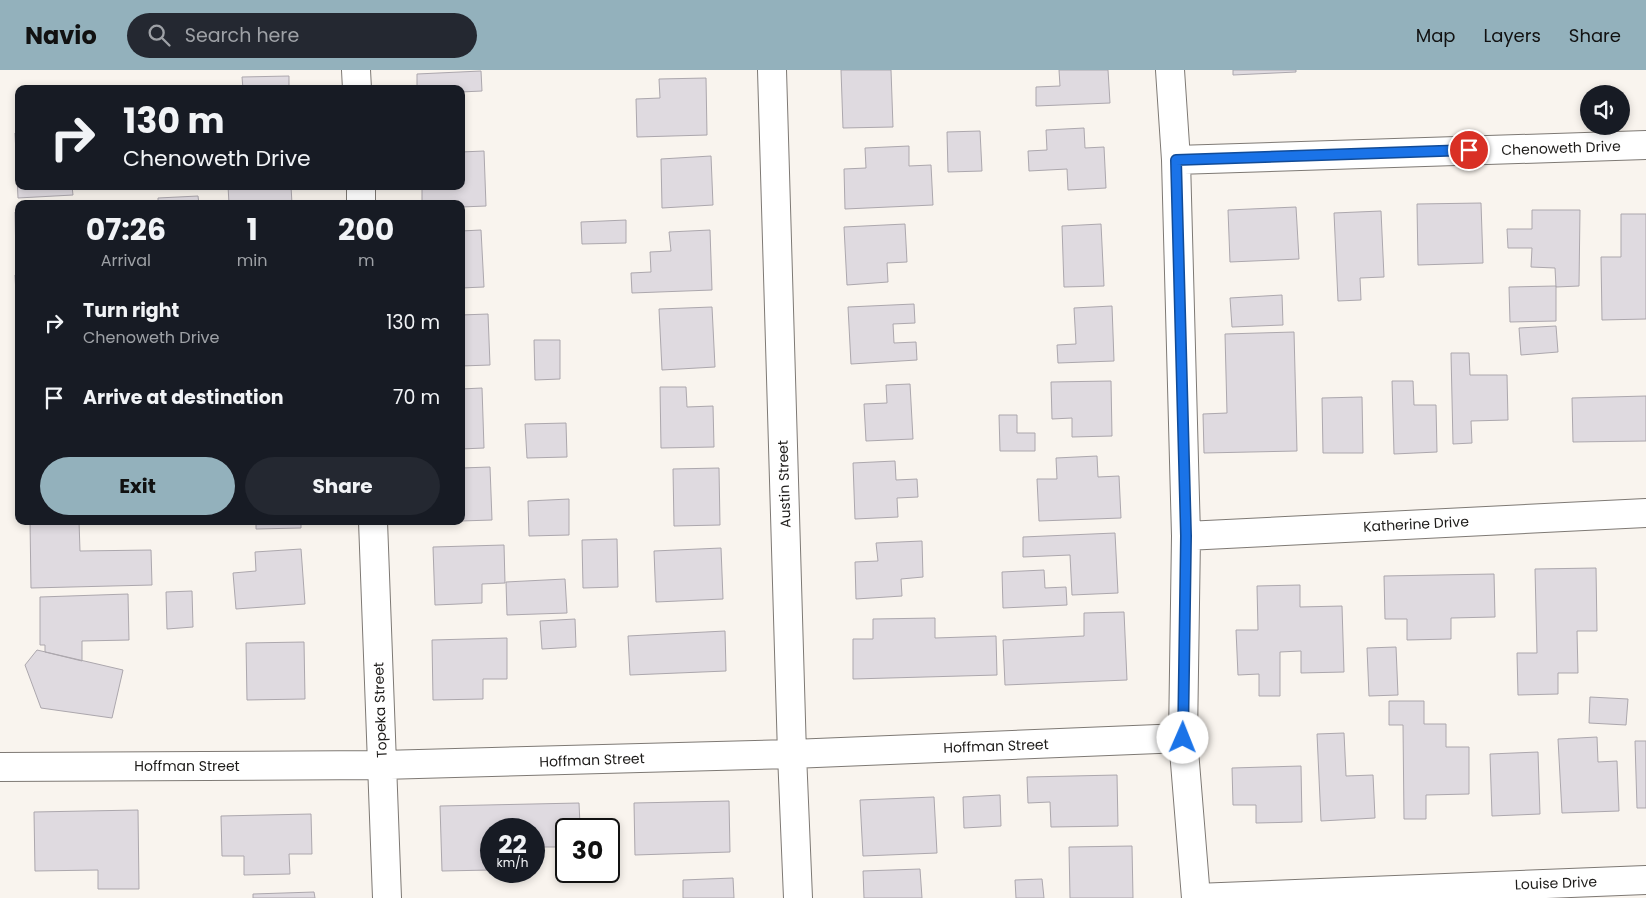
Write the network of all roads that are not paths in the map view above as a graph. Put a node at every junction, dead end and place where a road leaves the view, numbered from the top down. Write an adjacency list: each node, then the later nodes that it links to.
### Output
1 (356, 70): 4 (street)
2 (772, 70): 11 (street, Austin Street)
3 (1170, 70): 6 (street)
4 (357, 85)
5 (1646, 145): 6 (street, Chenoweth Drive)
6 (1176, 160): 9 (street)
7 (1646, 513): 9 (street, Katherine Drive)
8 (373, 525): 12 (street, Topeka Street)
9 (1186, 536): 10 (street)
10 (1183, 738): 11 (street, Hoffman Street); 17 (street)
11 (792, 754): 12 (street, Hoffman Street); 16 (street, Austin Street)
12 (382, 765): 13 (street, Hoffman Street); 15 (street, Topeka Street)
13 (0, 767)
14 (1646, 880): 17 (street, Louise Drive)
15 (387, 898)
16 (798, 898)
17 (1196, 898)

